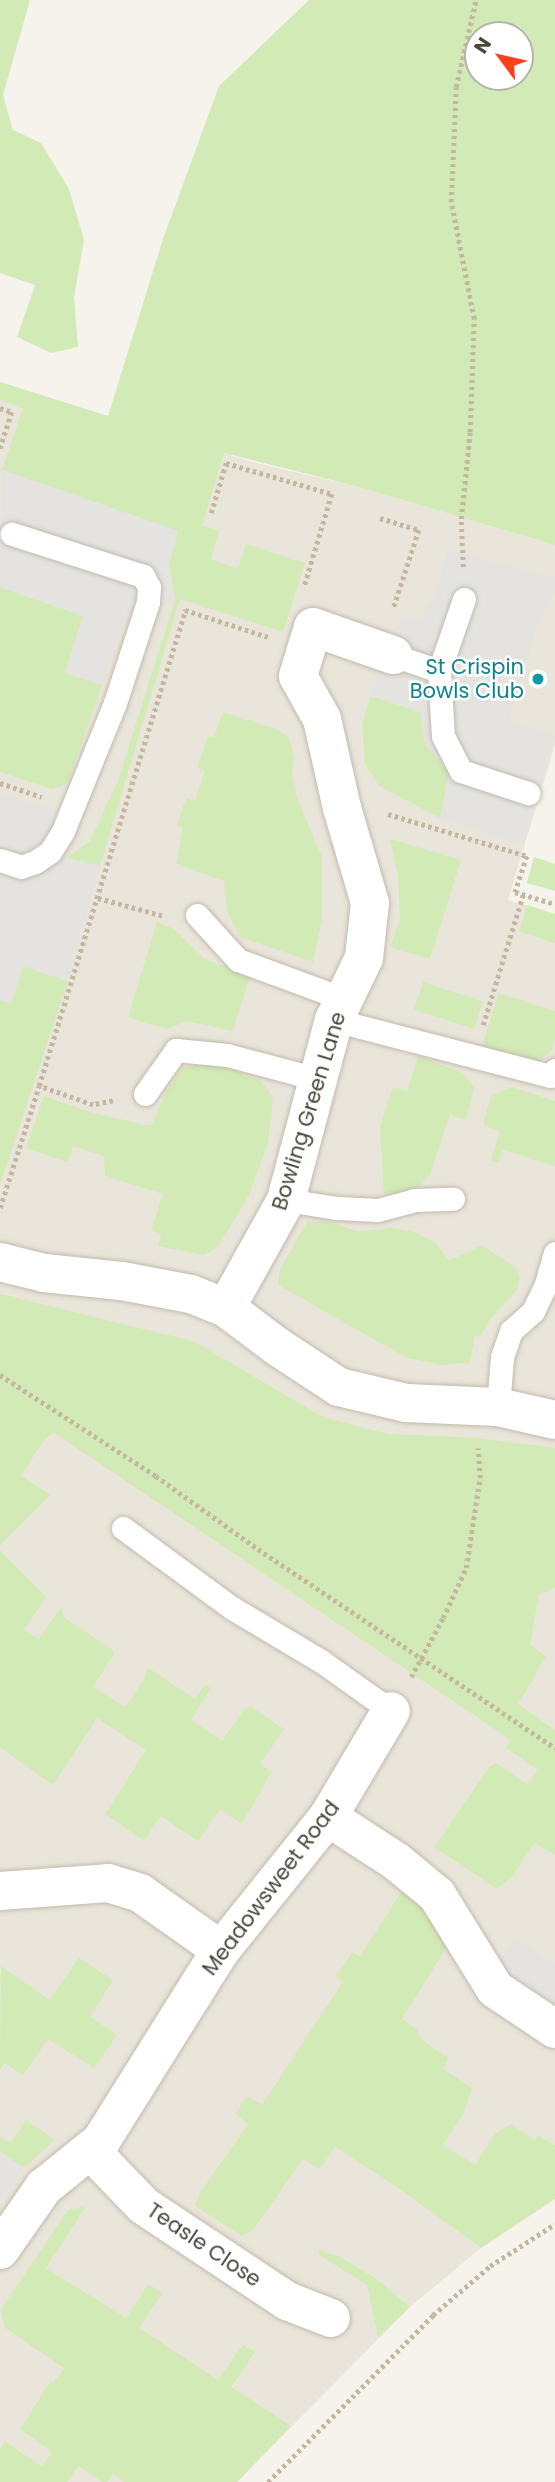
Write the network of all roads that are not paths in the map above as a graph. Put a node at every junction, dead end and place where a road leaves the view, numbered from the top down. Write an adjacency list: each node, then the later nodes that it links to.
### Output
1 (12, 534): 6 (lane)
2 (464, 599): 4 (lane)
3 (386, 653): 4 (lane); 8 (street, Bowling Green Lane)
4 (439, 671): 5 (lane)
5 (528, 793)
6 (0, 860)
7 (197, 915): 8 (lane)
8 (339, 1010): 9 (lane); 10 (street, Bowling Green Lane)
9 (555, 1070)
10 (317, 1079): 11 (lane); 13 (street, Bowling Green Lane)
11 (145, 1094)
12 (453, 1199): 13 (lane)
13 (286, 1200): 16 (street, Bowling Green Lane)
14 (555, 1253): 18 (lane)
15 (0, 1262): 16 (street)
16 (226, 1308): 18 (street)
17 (555, 1420): 18 (street)
18 (488, 1422)
19 (123, 1528): 20 (lane)
20 (391, 1711): 21 (street, Meadowsweet Road)
21 (328, 1817): 23 (street, Meadowsweet Road); 24 (street)
22 (0, 1891): 23 (street)
23 (221, 1950): 25 (street, Meadowsweet Road)
24 (555, 2029)
25 (91, 2151): 26 (street, Meadowsweet Road); 27 (street, Teasle Close)
26 (0, 2250)
27 (331, 2318)

